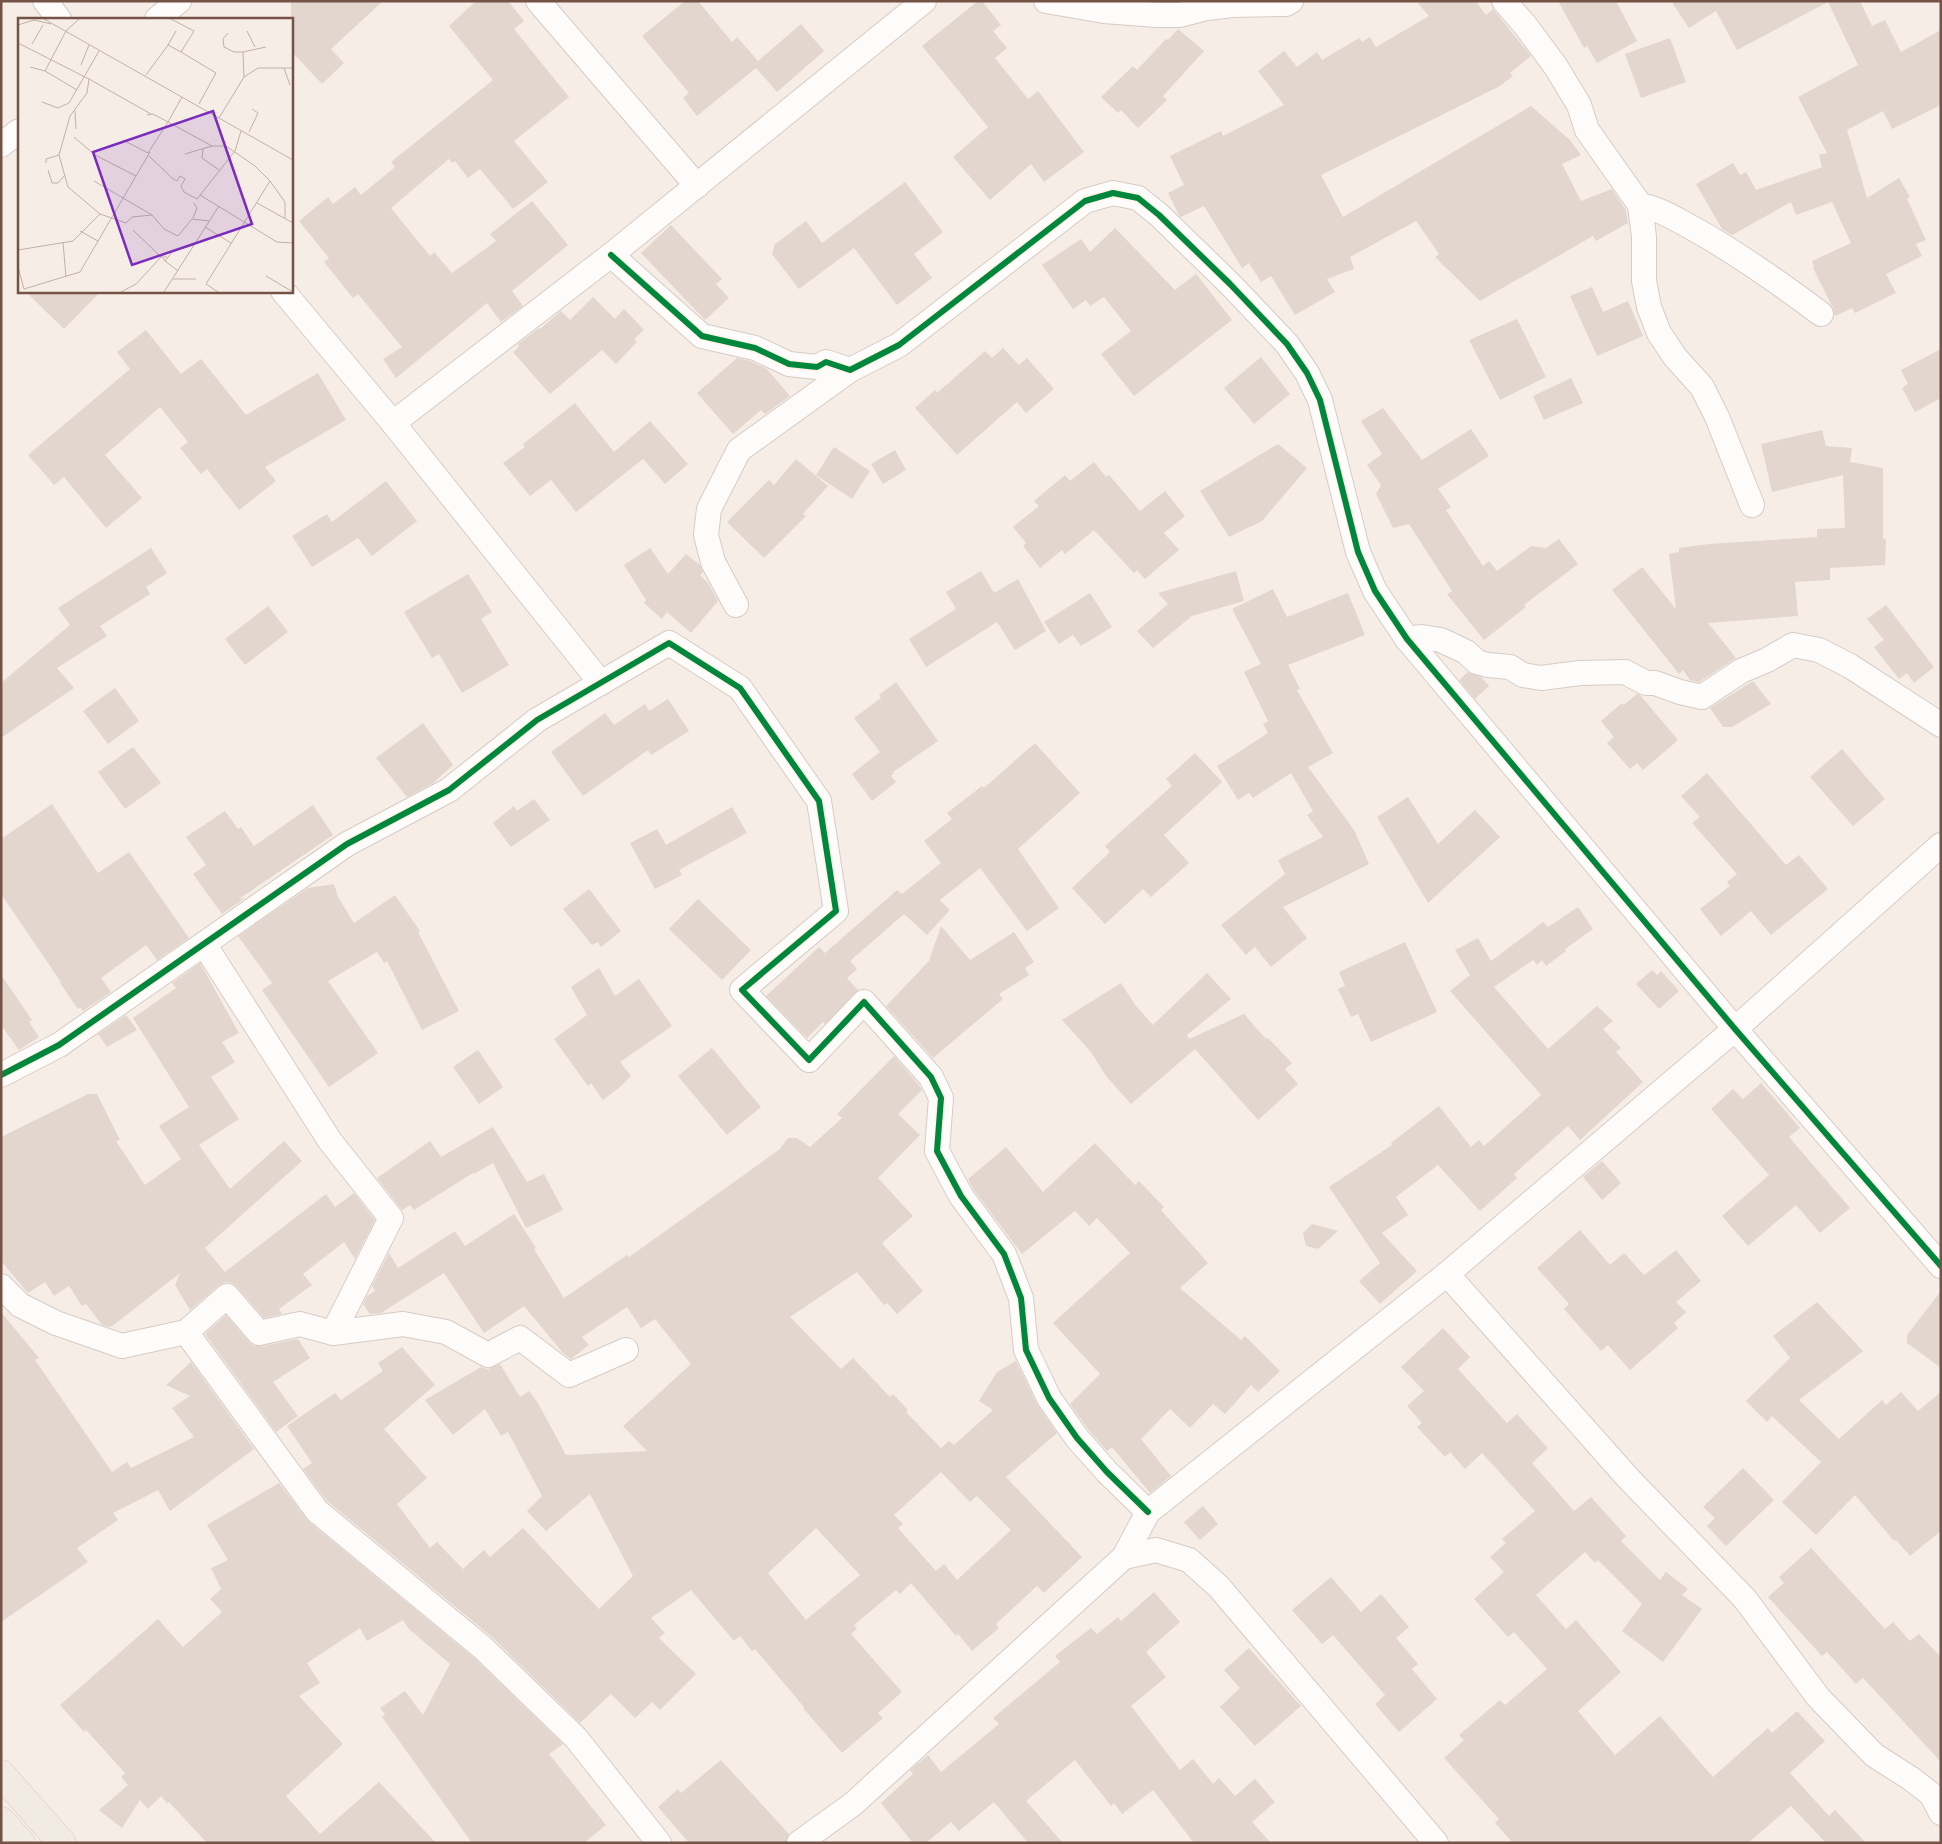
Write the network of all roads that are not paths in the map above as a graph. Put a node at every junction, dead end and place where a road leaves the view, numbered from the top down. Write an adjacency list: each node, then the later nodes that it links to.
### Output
1 (45, 1): 8 (street)
2 (179, 1): 9 (street)
3 (538, 1): 12 (street)
4 (924, 1): 12 (street)
5 (1046, 1): 6 (street)
6 (1291, 1)
7 (1504, 1): 13 (street)
8 (58, 18)
9 (158, 18)
10 (18, 131): 11 (street)
11 (1, 145)
12 (697, 186): 14 (street)
13 (1640, 205): 16 (street); 19 (street)
14 (611, 255): 17 (street); 18 (street)
15 (285, 292): 18 (street)
16 (1821, 314)
17 (850, 370): 20 (street); 21 (street)
18 (393, 423): 22 (street)
19 (1752, 505)
20 (736, 605)
21 (1407, 639): 23 (street); 26 (street)
22 (601, 683): 25 (street); 34 (street)
23 (1941, 725)
24 (1941, 845): 26 (street)
25 (204, 944): 27 (street); 32 (street)
26 (1735, 1029): 28 (street); 29 (street)
27 (1, 1075)
28 (1941, 1266)
29 (1447, 1274): 34 (street); 37 (street)
30 (1, 1286): 31 (street)
31 (186, 1332): 32 (street); 41 (street)
32 (333, 1334): 33 (street)
33 (626, 1350)
34 (1148, 1512): 35 (street)
35 (1124, 1556): 42 (street); 43 (street)
36 (1, 1774): 40 (main road)
37 (1941, 1813)
38 (1, 1820): 39 (main road)
39 (21, 1843)
40 (62, 1843)
41 (659, 1843)
42 (799, 1843)
43 (1436, 1843)

